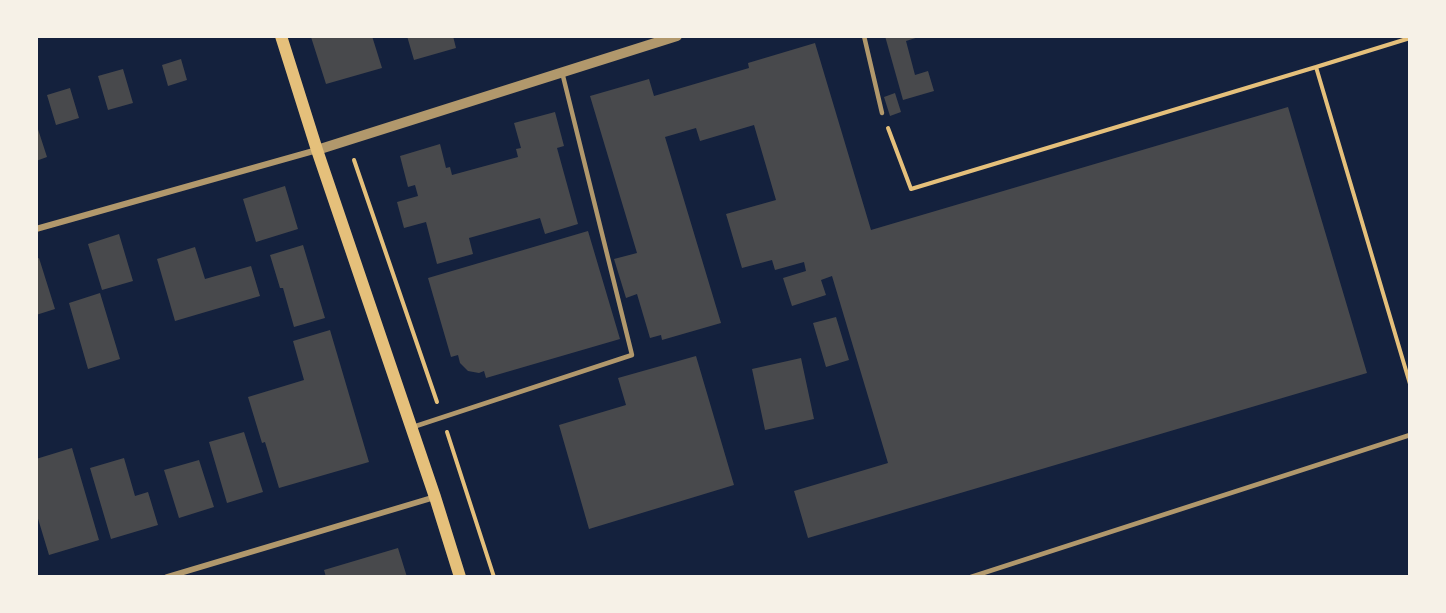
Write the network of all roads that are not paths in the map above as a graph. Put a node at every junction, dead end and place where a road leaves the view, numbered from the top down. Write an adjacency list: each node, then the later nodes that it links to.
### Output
1 (281, 36): 6 (main road)
2 (677, 36): 4 (street)
3 (864, 36): 5 (lane)
4 (562, 72): 6 (street); 8 (lane)
5 (882, 113)
6 (316, 150): 7 (street); 8 (main road)
7 (36, 229)
8 (411, 428): 10 (main road)
9 (1410, 435): 13 (lane)
10 (435, 497): 11 (street); 12 (main road)
11 (167, 577)
12 (460, 577)
13 (971, 577)

